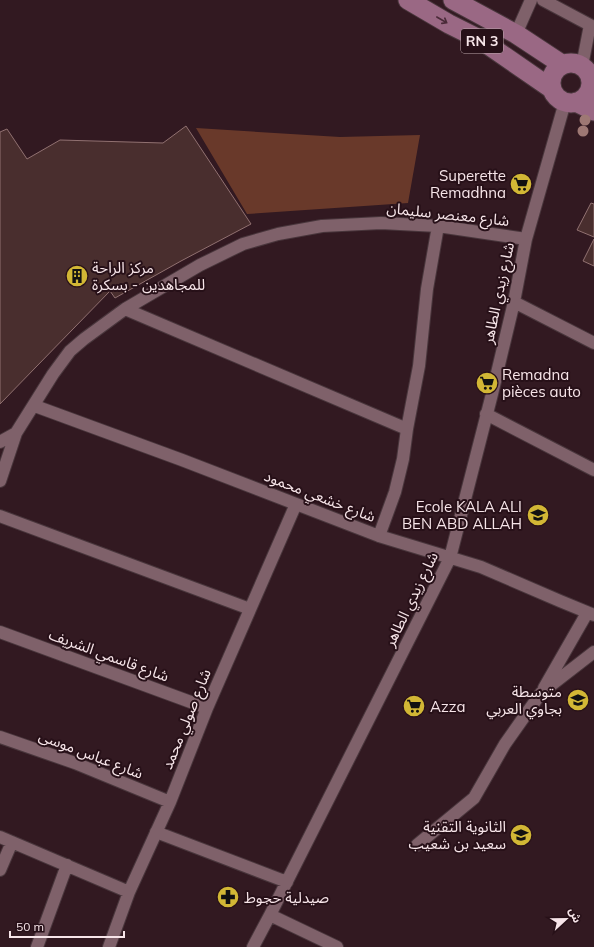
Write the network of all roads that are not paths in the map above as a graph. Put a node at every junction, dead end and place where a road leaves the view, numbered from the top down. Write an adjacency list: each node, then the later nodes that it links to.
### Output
1 (408, 0): 9 (main road, RN 3, one-way to 9)
2 (453, 0): 6 (main road, RN 3)
3 (531, 0): 6 (street)
4 (543, 0): 5 (street)
5 (592, 20): 8 (street)
6 (516, 34): 7 (main road, RN 3)
7 (563, 65): 8 (main road); 9 (main road)
8 (589, 74): 9 (main road)
9 (565, 98): 10 (main road, RN 3); 12 (street, شارع زيدي الطاهر)
10 (594, 111)
11 (438, 226): 12 (street, شارع معنصر سليمان); 14 (street, شارع معنصر سليمان); 18 (street)
12 (526, 239): 13 (street, شارع زيدي الطاهر)
13 (514, 302): 15 (street); 17 (street, شارع زيدي الطاهر)
14 (126, 309): 16 (street, شارع معنصر سليمان); 18 (street)
15 (594, 343)
16 (35, 406): 19 (street, شارع معنصر سليمان); 23 (street, شارع خشعي محمود)
17 (486, 414): 21 (street); 26 (street, شارع زيدي الطاهر)
18 (407, 429): 25 (street)
19 (16, 433): 20 (street); 22 (street, شارع معنصر سليمان)
20 (0, 442)
21 (594, 470)
22 (0, 481)
23 (296, 504): 25 (street, شارع خشعي محمود); 27 (street, شارع صولي محمد)
24 (0, 516): 27 (street)
25 (379, 536): 26 (street, شارع خشعي محمود)
26 (450, 558): 28 (street, شارع خشعي محمود); 41 (street, شارع زيدي الطاهر)
27 (250, 609): 32 (street, شارع صولي محمد)
28 (590, 614): 31 (street)
29 (0, 632): 32 (street, شارع قاسمي الشريف)
30 (594, 652): 31 (street)
31 (541, 693): 38 (street)
32 (207, 708): 34 (street, شارع صولي محمد)
33 (0, 737): 34 (street, شارع عباس موسى)
34 (170, 802): 35 (street, شارع صولي محمد)
35 (156, 832): 41 (street); 42 (street, شارع صولي محمد)
36 (0, 837): 37 (street)
37 (12, 842): 39 (street); 40 (street)
38 (417, 845)
39 (67, 865): 42 (street); 44 (street)
40 (0, 870)
41 (287, 882): 43 (street, شارع زيدي الطاهر)
42 (129, 892): 45 (street, شارع صولي محمد)
43 (270, 915): 46 (street, شارع زيدي الطاهر); 47 (street)
44 (37, 947)
45 (109, 947)
46 (253, 947)
47 (337, 947)

